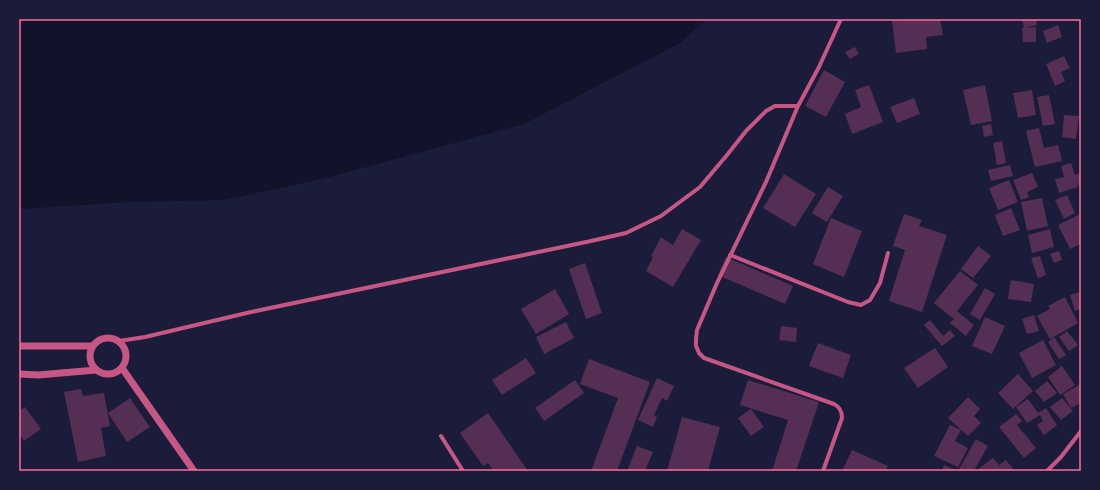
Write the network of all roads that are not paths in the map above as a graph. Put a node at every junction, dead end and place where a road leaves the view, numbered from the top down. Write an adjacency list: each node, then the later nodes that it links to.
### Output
1 (841, 19): 2 (street)
2 (798, 106): 4 (street); 5 (street)
3 (888, 253): 4 (street)
4 (730, 256): 15 (street)
5 (119, 341): 7 (street); 8 (street)
6 (19, 346): 7 (street)
7 (93, 346): 9 (street)
8 (122, 368): 9 (street); 13 (street)
9 (96, 370): 10 (street)
10 (19, 374)
11 (1081, 431): 16 (street)
12 (441, 436): 14 (street)
13 (194, 471)
14 (463, 471)
15 (823, 471)
16 (1047, 471)

